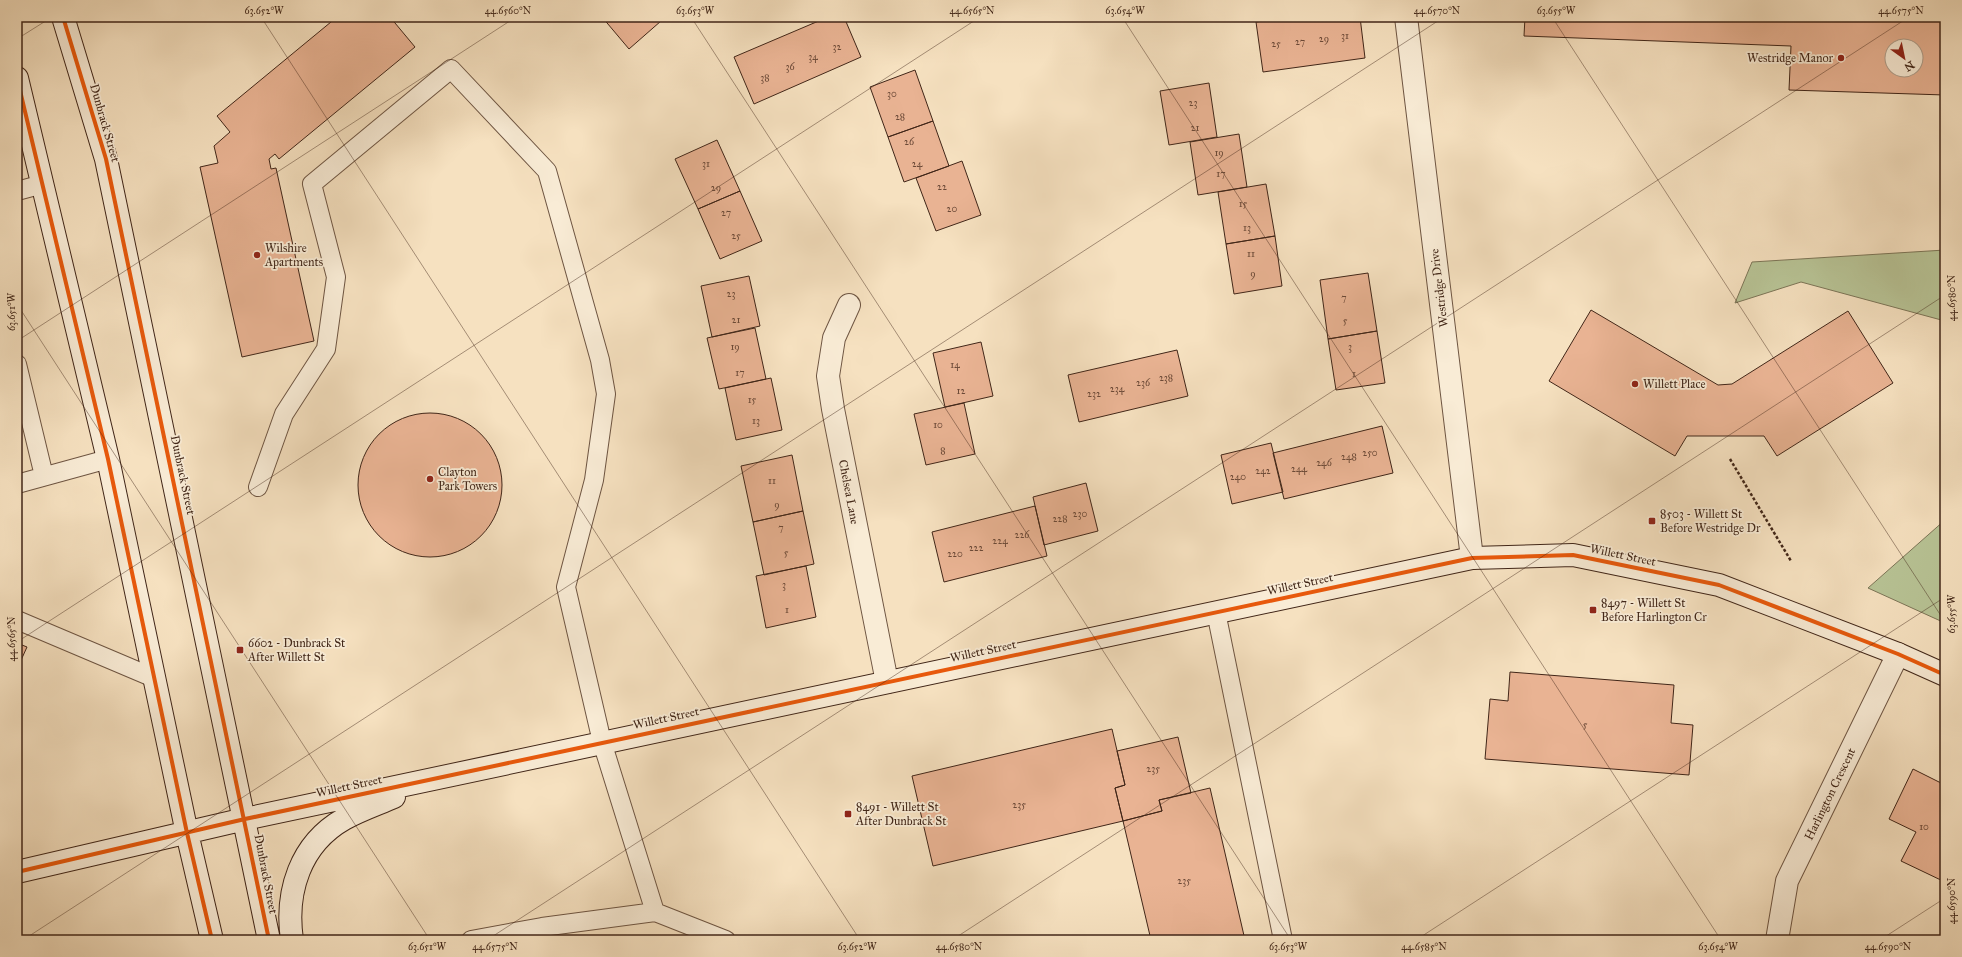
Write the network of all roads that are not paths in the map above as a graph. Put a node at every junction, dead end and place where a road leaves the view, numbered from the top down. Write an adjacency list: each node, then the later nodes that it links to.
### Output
1 (63, 17): 21 (street, Dunbrack Street)
2 (1406, 17): 12 (street, Westridge Drive)
3 (17, 78): 4 (street)
4 (43, 184): 5 (lane); 8 (street)
5 (17, 191)
6 (849, 305): 18 (street, Chelsea Lane)
7 (17, 364): 9 (lane)
8 (108, 459): 9 (lane); 17 (street)
9 (44, 476): 10 (lane)
10 (17, 484)
11 (258, 488): 19 (lane)
12 (1472, 558): 13 (street, Willett Street); 15 (street, Willett Street)
13 (1216, 612): 18 (street, Willett Street); 30 (lane)
14 (17, 620): 17 (lane)
15 (1898, 654): 16 (street, Willett Street); 31 (street, Harlington Crescent)
16 (1945, 675)
17 (154, 678): 22 (street)
18 (887, 682): 19 (street, Willett Street)
19 (602, 742): 20 (street, Willett Street); 24 (lane)
20 (434, 779): 21 (street, Willett Street); 27 (street)
21 (245, 819): 22 (street, Willett Street); 26 (street, Dunbrack Street)
22 (187, 833): 23 (street, Willett Street); 25 (street)
23 (17, 872)
24 (655, 912): 28 (lane); 29 (lane)
25 (212, 940)
26 (270, 940)
27 (292, 940)
28 (471, 940)
29 (726, 940)
30 (1283, 940)
31 (1777, 940)

